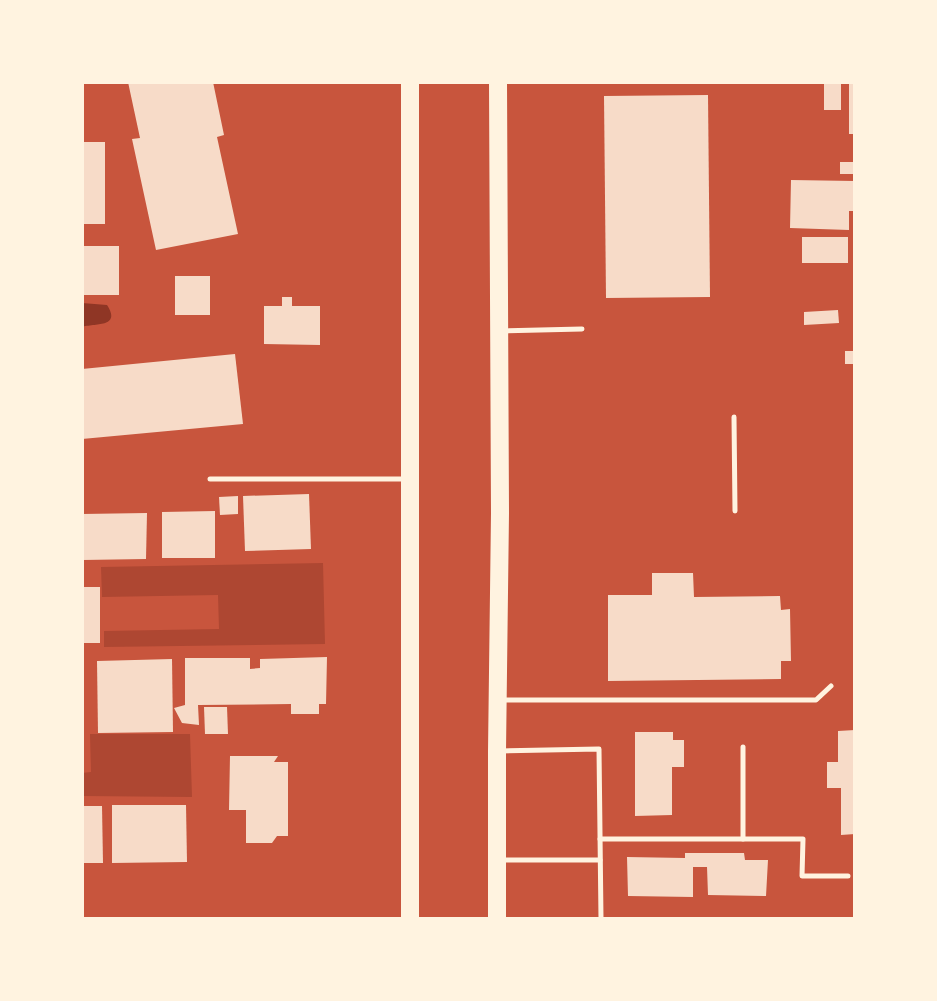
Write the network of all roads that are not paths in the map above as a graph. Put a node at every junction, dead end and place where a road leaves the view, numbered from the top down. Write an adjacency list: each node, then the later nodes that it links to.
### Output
1 (410, 82): 7 (main road)
2 (498, 82): 4 (main road)
3 (582, 329): 4 (lane)
4 (500, 331): 10 (main road)
5 (734, 417): 8 (lane)
6 (210, 479): 7 (lane)
7 (409, 479): 18 (main road)
8 (735, 511)
9 (831, 686): 10 (lane)
10 (497, 700): 12 (main road)
11 (743, 747): 14 (lane)
12 (496, 751): 13 (lane); 15 (main road)
13 (600, 839): 14 (lane); 16 (lane)
14 (743, 839): 17 (lane)
15 (496, 860): 16 (lane); 19 (main road)
16 (600, 860): 20 (lane)
17 (848, 876)
18 (410, 919)
19 (497, 919)
20 (601, 919)

